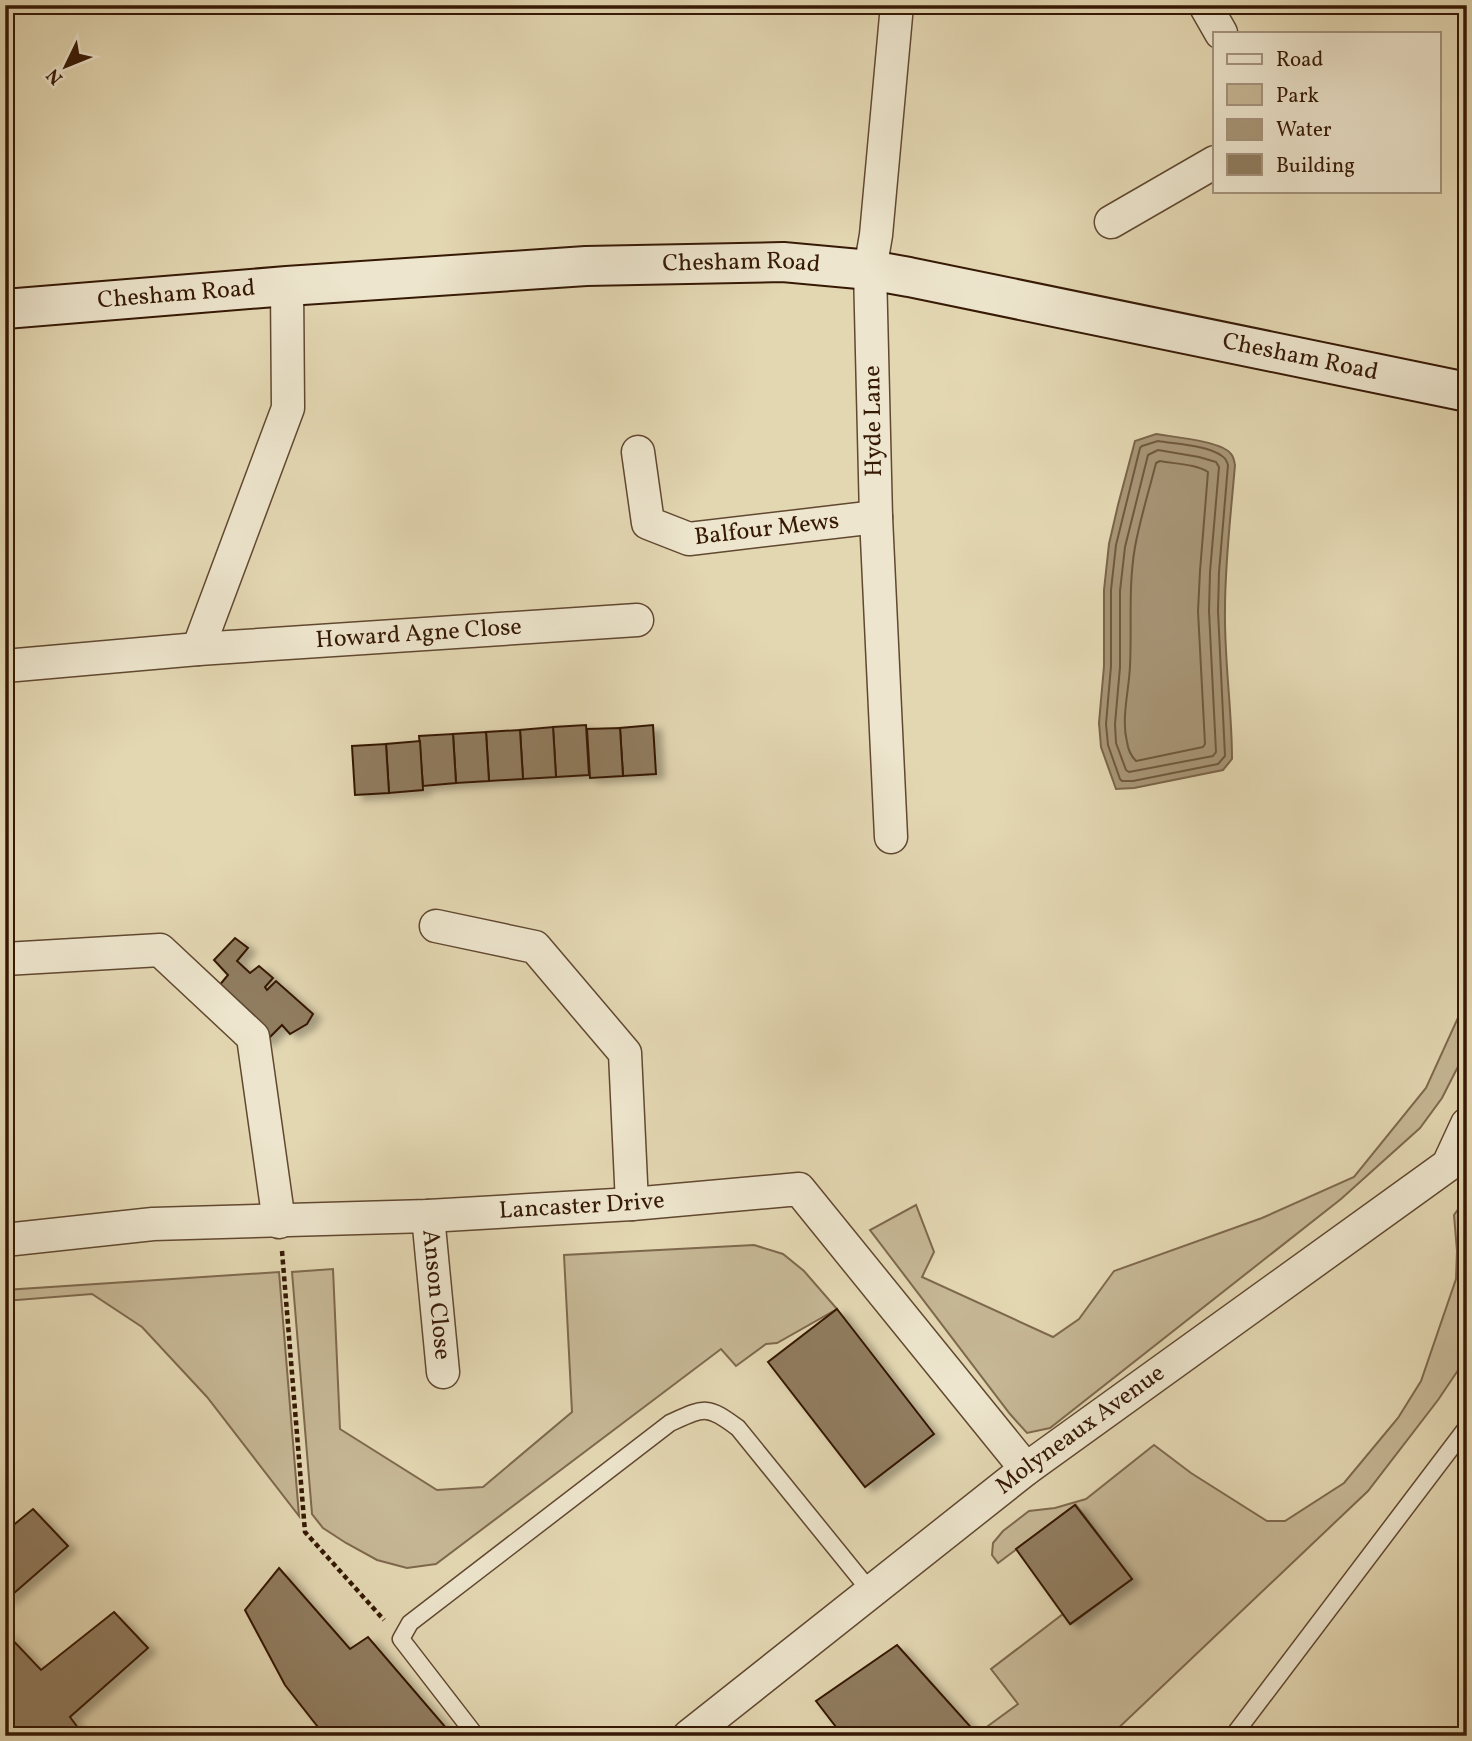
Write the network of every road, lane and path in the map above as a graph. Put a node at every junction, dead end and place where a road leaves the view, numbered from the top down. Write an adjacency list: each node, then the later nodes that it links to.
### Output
1 (897, 5): 6 (street, Hyde Lane)
2 (1205, 5): 3 (street)
3 (1220, 32)
4 (1213, 163): 5 (street)
5 (1111, 222)
6 (870, 270): 7 (main road, Chesham Road); 9 (main road, Chesham Road); 11 (street, Hyde Lane)
7 (287, 286): 8 (main road, Chesham Road); 13 (street)
8 (5, 309)
9 (1467, 392)
10 (638, 452): 11 (street, Balfour Mews)
11 (876, 517): 15 (street, Hyde Lane)
12 (637, 620): 13 (street, Howard Agne Close)
13 (198, 649): 14 (street, Howard Agne Close)
14 (5, 666)
15 (891, 838)
16 (436, 926): 19 (street)
17 (5, 958): 21 (street)
18 (1467, 1124): 25 (street, Molyneaux Avenue)
19 (632, 1204): 20 (street, Lancaster Drive); 25 (street, Lancaster Drive)
20 (428, 1216): 21 (street, Lancaster Drive); 23 (street, Anson Close)
21 (279, 1222): 22 (street, Lancaster Drive); 27 (path)
22 (5, 1240)
23 (443, 1372)
24 (1467, 1427): 30 (lane)
25 (1026, 1469): 26 (street, Molyneaux Avenue)
26 (871, 1592): 27 (lane); 29 (street, Molyneaux Avenue)
27 (401, 1639): 28 (lane)
28 (477, 1736)
29 (689, 1736)
30 (1233, 1736)

